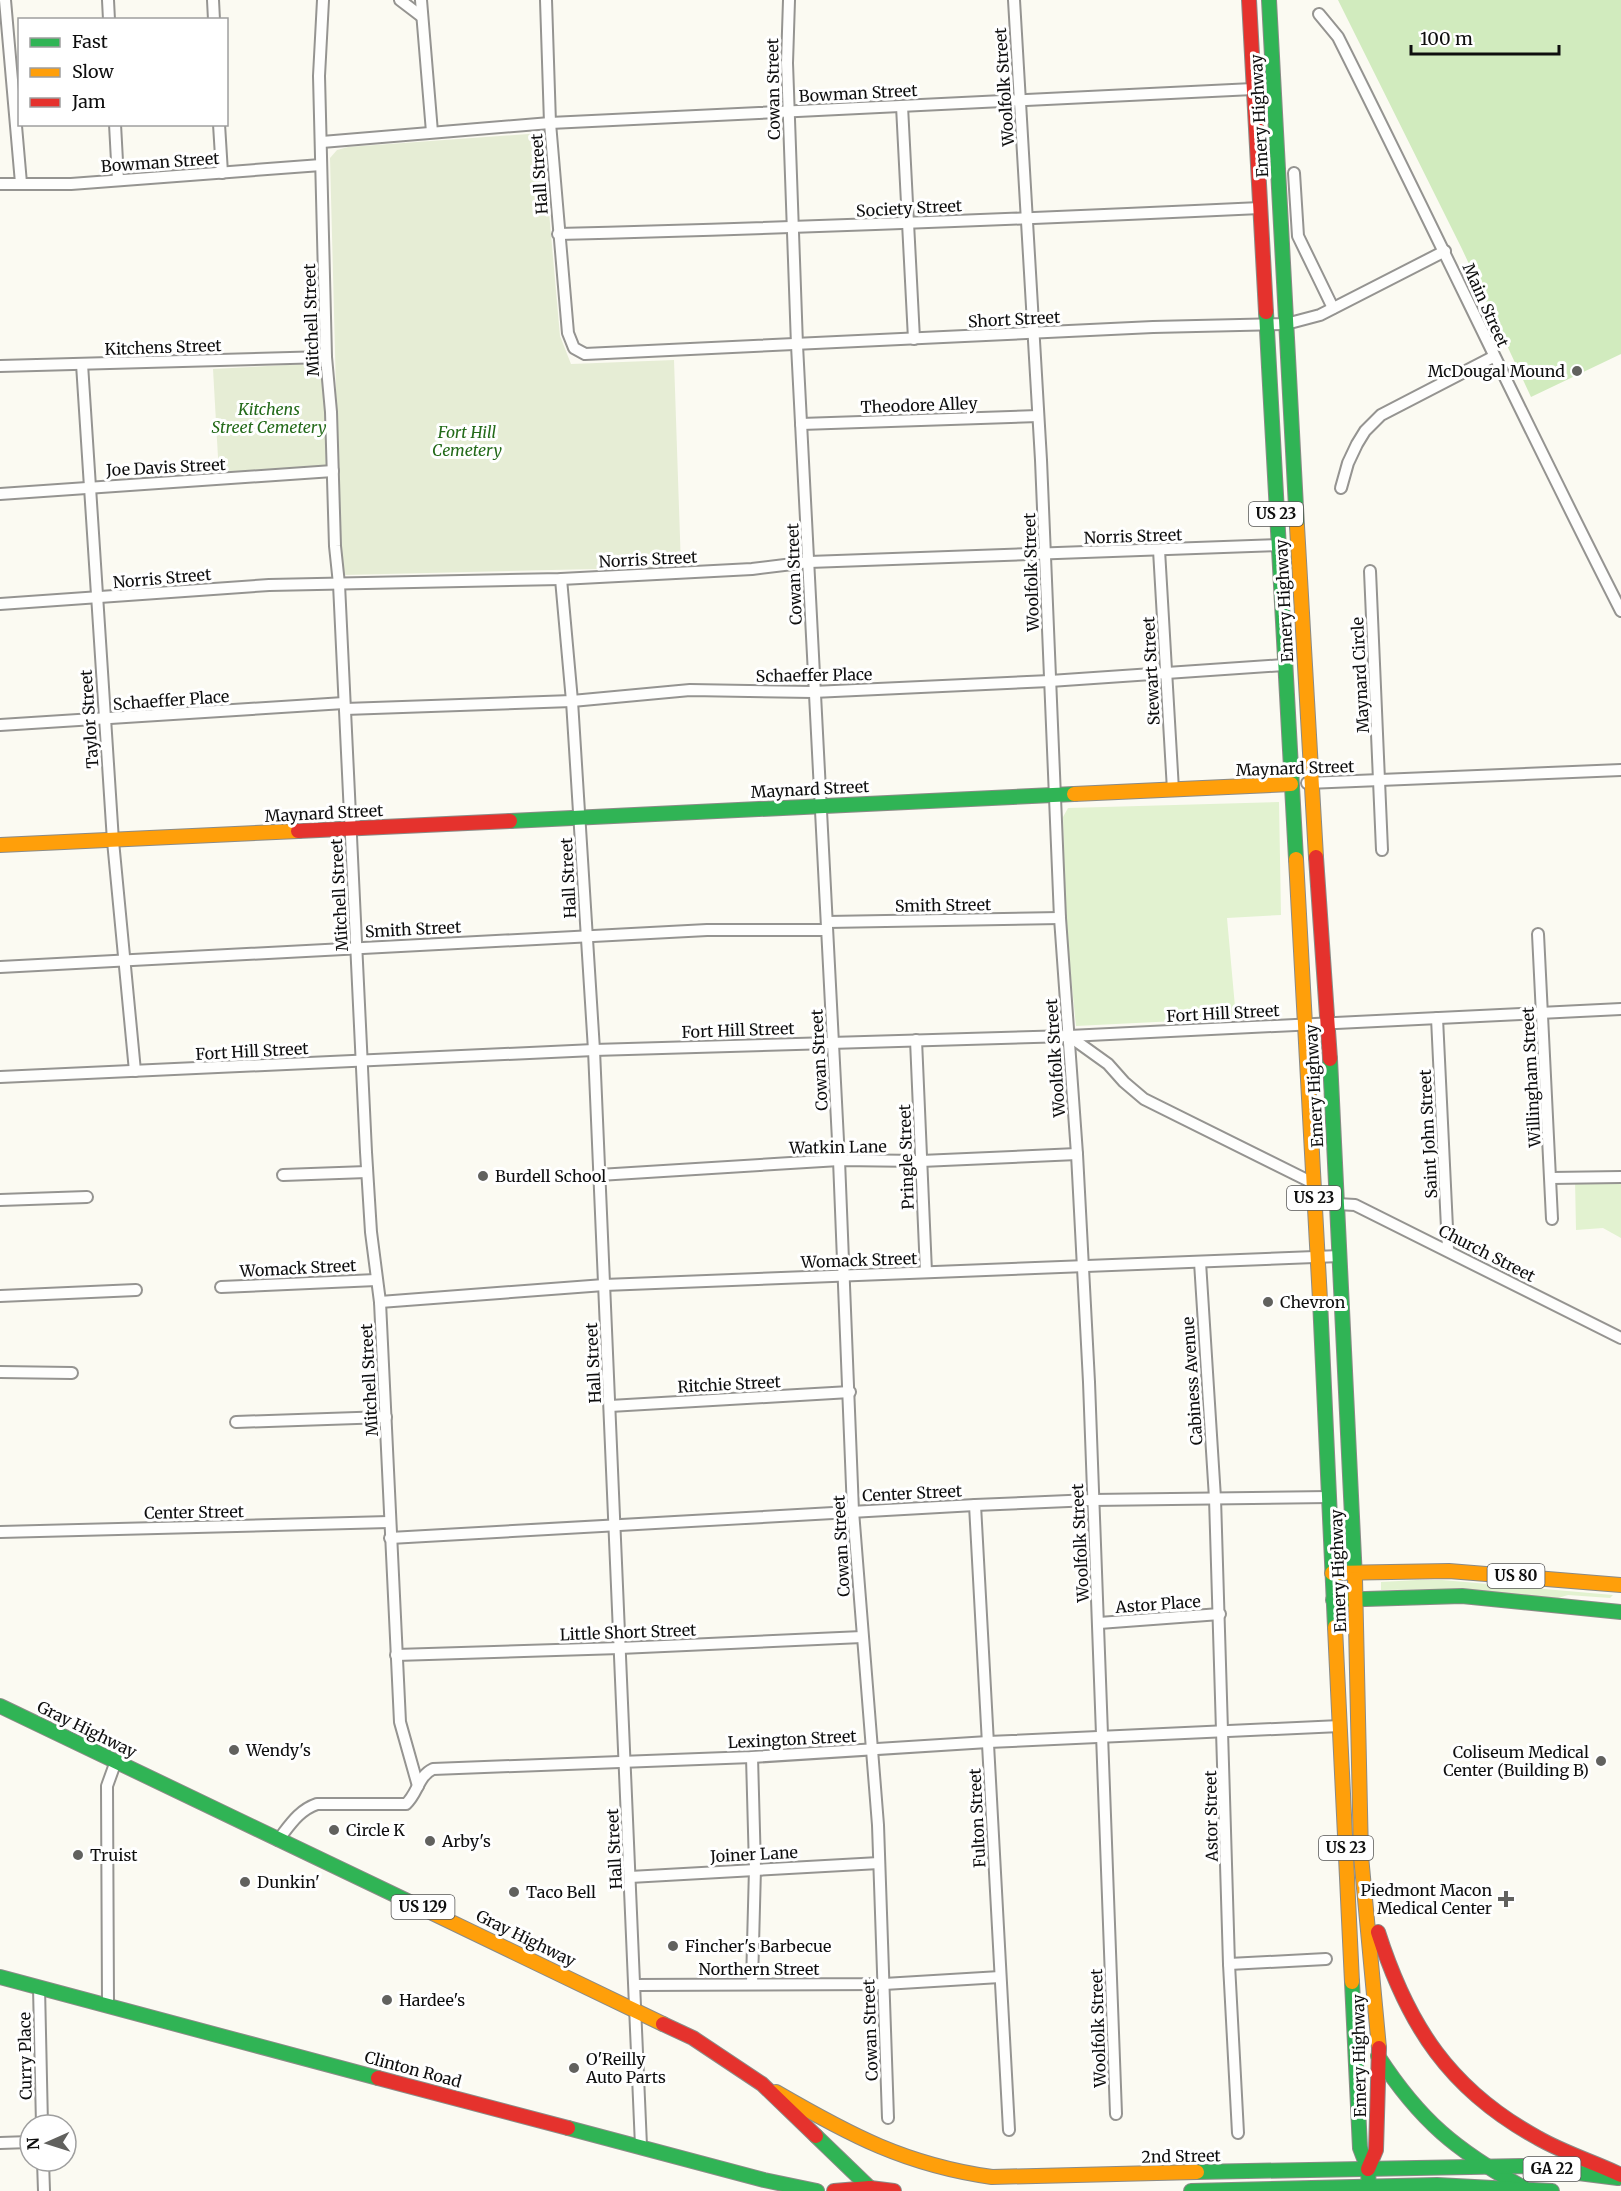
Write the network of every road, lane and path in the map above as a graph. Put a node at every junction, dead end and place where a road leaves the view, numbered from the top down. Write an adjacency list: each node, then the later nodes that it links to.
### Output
1 (5, 0): 29 (street)
2 (108, 0): 14 (street)
3 (213, 0): 15 (street)
4 (323, 0): 24 (street, Mitchell Street)
5 (400, 0): 13 (street)
6 (421, 0): 13 (street)
7 (546, 0): 20 (street, Hall Street)
8 (789, 0): 19 (street, Cowan Street)
9 (1014, 0): 17 (street, Woolfolk Street)
10 (1249, 0): 16 (main road, Emery Highway / US 23)
11 (1269, 0): 38 (main road, Emery Highway / US 23)
12 (1319, 14): 36 (street, Main Street)
13 (421, 16): 23 (street)
14 (109, 18)
15 (214, 18)
16 (1253, 89): 17 (street, Bowman Street); 31 (main road, Emery Highway / US 23)
17 (1020, 99): 18 (street, Bowman Street); 32 (street, Woolfolk Street)
18 (902, 106): 19 (street, Bowman Street); 33 (street)
19 (788, 112): 20 (street, Bowman Street); 34 (street, Cowan Street)
20 (550, 123): 23 (street, Bowman Street); 35 (street, Hall Street)
21 (115, 126): 28 (street)
22 (219, 126): 26 (street)
23 (432, 132): 24 (street, Bowman Street)
24 (322, 142): 25 (street, Mitchell Street)
25 (321, 165): 26 (street, Bowman Street); 44 (street, Mitchell Street)
26 (222, 173): 28 (street, Bowman Street)
27 (1293, 173): 37 (street)
28 (118, 180): 29 (street, Bowman Street)
29 (21, 183): 30 (street, Bowman Street)
30 (0, 184)
31 (1260, 208): 32 (street, Society Street); 39 (main road, Emery Highway / US 23)
32 (1028, 216): 33 (street, Society Street); 40 (street, Woolfolk Street)
33 (908, 224): 34 (street, Society Street); 41 (street)
34 (792, 227): 35 (street, Society Street); 43 (street, Cowan Street)
35 (558, 234): 42 (street, Hall Street)
36 (1445, 250): 37 (street, Short Street); 45 (street, Main Street)
37 (1334, 308): 38 (street, Short Street)
38 (1286, 324): 39 (street, Short Street); 54 (main road, Emery Highway / US 23)
39 (1266, 326): 40 (street, Short Street); 55 (main road, Emery Highway / US 23)
40 (1033, 333): 41 (street, Short Street); 48 (street, Woolfolk Street)
41 (914, 339): 43 (street, Short Street)
42 (571, 345): 43 (street, Short Street)
43 (796, 345): 49 (street, Cowan Street)
44 (326, 357): 46 (street, Kitchens Street); 50 (street, Mitchell Street)
45 (1492, 357): 52 (street); 64 (street, Main Street)
46 (82, 364): 47 (street, Kitchens Street); 51 (street, Taylor Street)
47 (0, 366)
48 (1038, 416): 49 (street, Theodore Alley); 57 (street, Woolfolk Street)
49 (801, 424): 58 (street, Cowan Street)
50 (333, 471): 51 (street, Joe Davis Street); 61 (street, Mitchell Street)
51 (89, 486): 53 (street, Joe Davis Street); 62 (street, Taylor Street)
52 (1341, 488)
53 (0, 494)
54 (1297, 544): 55 (street, Norris Street); 75 (main road, Emery Highway / US 23)
55 (1278, 545): 56 (street, Norris Street); 65 (main road, Emery Highway / US 23)
56 (1160, 550): 57 (street, Norris Street); 66 (street, Stewart Street)
57 (1045, 554): 58 (street, Norris Street); 67 (street, Woolfolk Street)
58 (809, 562): 60 (street, Norris Street); 68 (street, Cowan Street)
59 (1370, 571): 74 (street, Maynard Circle)
60 (561, 579): 61 (street, Norris Street); 69 (street, Hall Street)
61 (339, 584): 62 (street, Norris Street); 70 (street, Mitchell Street)
62 (96, 599): 63 (street, Norris Street); 71 (street, Taylor Street)
63 (0, 604)
64 (1621, 611)
65 (1284, 665): 66 (street, Schaeffer Place); 76 (main road, Emery Highway / US 23)
66 (1166, 675): 67 (street, Schaeffer Place); 77 (street, Stewart Street)
67 (1050, 681): 68 (street, Schaeffer Place); 78 (street, Woolfolk Street)
68 (813, 692): 69 (street, Schaeffer Place); 79 (street, Cowan Street)
69 (572, 701): 70 (street, Schaeffer Place); 80 (street, Hall Street)
70 (345, 706): 71 (street, Schaeffer Place); 81 (street, Mitchell Street)
71 (104, 720): 72 (street, Schaeffer Place); 82 (street, Taylor Street)
72 (0, 725)
73 (1621, 770): 74 (street, Maynard Street)
74 (1380, 780): 75 (street, Maynard Street); 84 (street, Maynard Circle)
75 (1310, 783): 76 (street, Maynard Street); 96 (main road, Emery Highway / US 23)
76 (1291, 784): 77 (main road, Maynard Street); 95 (main road, Emery Highway / US 23)
77 (1173, 790): 78 (main road, Maynard Street)
78 (1054, 794): 79 (main road, Maynard Street); 85 (street, Woolfolk Street)
79 (820, 806): 80 (main road, Maynard Street); 86 (street, Cowan Street)
80 (580, 816): 81 (main road, Maynard Street); 88 (street, Hall Street)
81 (351, 828): 82 (main road, Maynard Street); 89 (street, Mitchell Street)
82 (113, 841): 83 (main road, Maynard Street); 90 (street, Taylor Street)
83 (0, 846)
84 (1382, 850)
85 (1059, 918): 86 (street, Smith Street); 98 (street, Woolfolk Street)
86 (827, 926): 88 (street, Smith Street); 100 (street, Cowan Street)
87 (1538, 934): 93 (street, Willingham Street)
88 (587, 936): 89 (street, Smith Street); 101 (street, Hall Street)
89 (356, 947): 90 (street, Smith Street); 102 (street, Mitchell Street)
90 (124, 958): 91 (street, Smith Street); 104 (street, Taylor Street)
91 (0, 967)
92 (1621, 1009): 93 (street, Fort Hill Street)
93 (1544, 1013): 94 (street, Fort Hill Street); 113 (street, Willingham Street)
94 (1437, 1018): 96 (street, Fort Hill Street); 119 (street, Saint John Street)
95 (1305, 1023): 96 (street, Fort Hill Street); 97 (street, Fort Hill Street); 114 (main road, Emery Highway / US 23)
96 (1327, 1023): 117 (main road, Emery Highway / US 23)
97 (1102, 1035): 98 (street, Fort Hill Street); 103 (street)
98 (1069, 1036): 99 (street, Fort Hill Street); 103 (street); 106 (street, Woolfolk Street)
99 (916, 1040): 100 (street, Fort Hill Street); 108 (street, Pringle Street)
100 (833, 1042): 101 (street, Fort Hill Street); 107 (street, Cowan Street)
101 (594, 1050): 102 (street, Fort Hill Street); 110 (street, Hall Street)
102 (362, 1061): 104 (street, Fort Hill Street); 109 (street, Mitchell Street)
103 (1108, 1064): 114 (street)
104 (135, 1071): 105 (street, Fort Hill Street)
105 (0, 1077)
106 (1077, 1154): 108 (street, Watkin Lane); 123 (street, Woolfolk Street)
107 (839, 1160): 108 (street, Watkin Lane); 110 (street, Watkin Lane); 125 (street, Cowan Street)
108 (921, 1161): 124 (street, Pringle Street)
109 (368, 1172): 111 (street); 126 (street, Mitchell Street)
110 (600, 1174): 127 (street, Hall Street)
111 (284, 1175)
112 (1621, 1177): 113 (street)
113 (1551, 1178): 118 (street, Willingham Street)
114 (1313, 1183): 121 (main road, Emery Highway / US 23)
115 (87, 1197): 116 (street)
116 (0, 1200)
117 (1337, 1204): 119 (street, Church Street); 120 (main road, Emery Highway / US 23)
118 (1552, 1219)
119 (1448, 1249): 132 (street, Church Street)
120 (1340, 1256): 121 (street, Womack Street); 148 (main road, Emery Highway / US 23)
121 (1318, 1257): 122 (street, Womack Street); 139 (main road, Emery Highway / US 23)
122 (1200, 1262): 123 (street, Womack Street); 140 (street, Cabiness Avenue)
123 (1083, 1267): 124 (street, Womack Street); 141 (street, Woolfolk Street)
124 (926, 1272): 125 (street, Womack Street)
125 (844, 1275): 127 (street, Womack Street); 135 (street, Cowan Street)
126 (376, 1280): 128 (street, Womack Street); 131 (street, Mitchell Street)
127 (604, 1285): 131 (street, Womack Street); 136 (street, Hall Street)
128 (221, 1287)
129 (136, 1290): 130 (street)
130 (0, 1296)
131 (380, 1302): 137 (street, Mitchell Street)
132 (1621, 1338)
133 (0, 1372): 134 (street)
134 (72, 1373)
135 (850, 1392): 136 (street, Ritchie Street); 143 (street, Cowan Street)
136 (610, 1406): 145 (street, Hall Street)
137 (386, 1417): 138 (street); 144 (street, Mitchell Street)
138 (236, 1422)
139 (1329, 1497): 140 (street, Center Street); 149 (main road, Emery Highway / US 23)
140 (1215, 1498): 141 (street, Center Street); 154 (street, Astor Street)
141 (1092, 1500): 142 (street, Center Street); 155 (street, Woolfolk Street)
142 (975, 1505): 143 (street, Center Street); 163 (street, Fulton Street)
143 (854, 1511): 145 (street, Center Street); 156 (street, Cowan Street)
144 (389, 1522): 146 (street, Center Street); 147 (street, Mitchell Street)
145 (615, 1525): 147 (street, Center Street); 157 (street, Hall Street)
146 (0, 1532)
147 (390, 1538): 158 (street, Mitchell Street)
148 (1355, 1571): 149 (main road); 150 (main road, US 80); 151 (main road, Emery Highway / US 23)
149 (1332, 1573): 152 (main road, Emery Highway / US 23)
150 (1621, 1585)
151 (1355, 1597): 152 (main road, US 80); 153 (main road, US 80); 170 (main road, Emery Highway / US 23)
152 (1333, 1600): 160 (main road, Emery Highway / US 23)
153 (1621, 1612)
154 (1220, 1614): 155 (street, Astor Place); 161 (street, Astor Street)
155 (1099, 1623): 162 (street, Woolfolk Street)
156 (862, 1637): 157 (street, Little Short Street); 164 (street, Cowan Street)
157 (620, 1648): 158 (street, Little Short Street); 167 (street, Hall Street)
158 (396, 1654): 168 (street, Mitchell Street)
159 (0, 1706): 166 (main road, Gray Highway / US 129)
160 (1340, 1726): 161 (street, Lexington Street); 184 (main road, Emery Highway / US 23)
161 (1224, 1732): 162 (street, Lexington Street); 175 (street, Astor Street)
162 (1104, 1737): 163 (street, Lexington Street); 188 (street, Woolfolk Street)
163 (988, 1742): 164 (street, Lexington Street); 177 (street, Fulton Street)
164 (872, 1749): 165 (street, Lexington Street); 171 (street, Cowan Street)
165 (752, 1757): 167 (street, Lexington Street); 172 (street)
166 (116, 1761): 169 (main road, Gray Highway / US 129); 182 (street)
167 (625, 1763): 168 (street, Lexington Street); 173 (street, Hall Street)
168 (418, 1786): 169 (street, Lexington Street)
169 (278, 1840): 183 (main road, Gray Highway / US 129)
170 (1361, 1856): 185 (main road, Emery Highway / US 23); 198 (main road)
171 (879, 1863): 172 (street, Joiner Lane); 180 (street, Cowan Street)
172 (754, 1868): 173 (street, Joiner Lane); 178 (street)
173 (630, 1877): 179 (street, Hall Street)
174 (1326, 1959): 175 (street)
175 (1228, 1964): 191 (street, Astor Street)
176 (0, 1977): 181 (main road, Clinton Road)
177 (1000, 1977): 180 (street, Northern Street); 190 (street, Fulton Street)
178 (752, 1983): 179 (street, Northern Street); 180 (street, Northern Street)
179 (635, 1984): 183 (street, Hall Street)
180 (884, 1984): 189 (street, Cowan Street)
181 (39, 1987): 182 (main road, Clinton Road); 187 (street, Curry Place)
182 (108, 2005): 194 (main road, Clinton Road)
183 (635, 2009): 186 (main road, Gray Highway / US 129); 194 (street, Hall Street)
184 (1354, 2019): 185 (main road); 196 (main road, Emery Highway / US 23)
185 (1379, 2057): 195 (main road); 196 (main road, Emery Highway / US 23)
186 (762, 2084): 196 (main road, 2nd Street); 200 (main road, Gray Highway / US 129)
187 (42, 2113)
188 (1116, 2114)
189 (888, 2118)
190 (1009, 2130)
191 (1238, 2133)
192 (18, 2142): 193 (street)
193 (0, 2143)
194 (641, 2146): 203 (main road, Clinton Road)
195 (1482, 2166): 196 (main road, 2nd Street / GA 22); 198 (main road, 2nd Street / GA 22); 199 (main road)
196 (1368, 2169): 201 (main road, Emery Highway / US 23)
197 (43, 2173): 202 (street)
198 (1621, 2176)
199 (1524, 2188): 201 (main road, GA 22); 207 (main road, GA 22)
200 (871, 2189): 204 (main road); 205 (main road)
201 (1369, 2189): 206 (main road)
202 (44, 2191)
203 (818, 2191)
204 (834, 2191)
205 (894, 2191)
206 (1191, 2191)
207 (1552, 2191)

